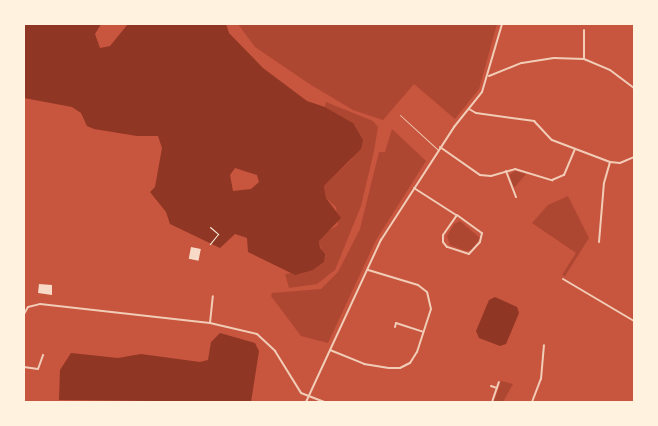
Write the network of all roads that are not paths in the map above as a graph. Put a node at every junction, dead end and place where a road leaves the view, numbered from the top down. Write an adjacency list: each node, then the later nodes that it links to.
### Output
1 (502, 24): 4 (street)
2 (584, 30): 3 (street)
3 (584, 59): 4 (street); 5 (street)
4 (489, 76): 6 (street)
5 (634, 88)
6 (469, 109): 8 (street); 9 (street)
7 (400, 115): 8 (lane)
8 (439, 149): 12 (street); 13 (street)
9 (575, 149): 11 (street); 12 (street)
10 (634, 157): 11 (street)
11 (610, 162): 16 (street)
12 (506, 171): 14 (street)
13 (414, 188): 15 (street); 17 (street)
14 (516, 197)
15 (456, 215): 15 (street)
16 (599, 242)
17 (368, 270): 24 (street); 26 (street)
18 (563, 279): 21 (street)
19 (213, 296): 22 (street)
20 (24, 314): 22 (street)
21 (634, 321)
22 (210, 323): 32 (street)
23 (395, 327): 24 (street)
24 (423, 332): 26 (street)
25 (544, 345): 36 (street)
26 (330, 350): 32 (street)
27 (43, 355): 28 (street)
28 (24, 367)
29 (499, 382): 31 (street)
30 (491, 386): 31 (street)
31 (497, 388): 35 (street)
32 (308, 396): 33 (street); 34 (street)
33 (306, 402)
34 (324, 402)
35 (492, 402)
36 (532, 402)

